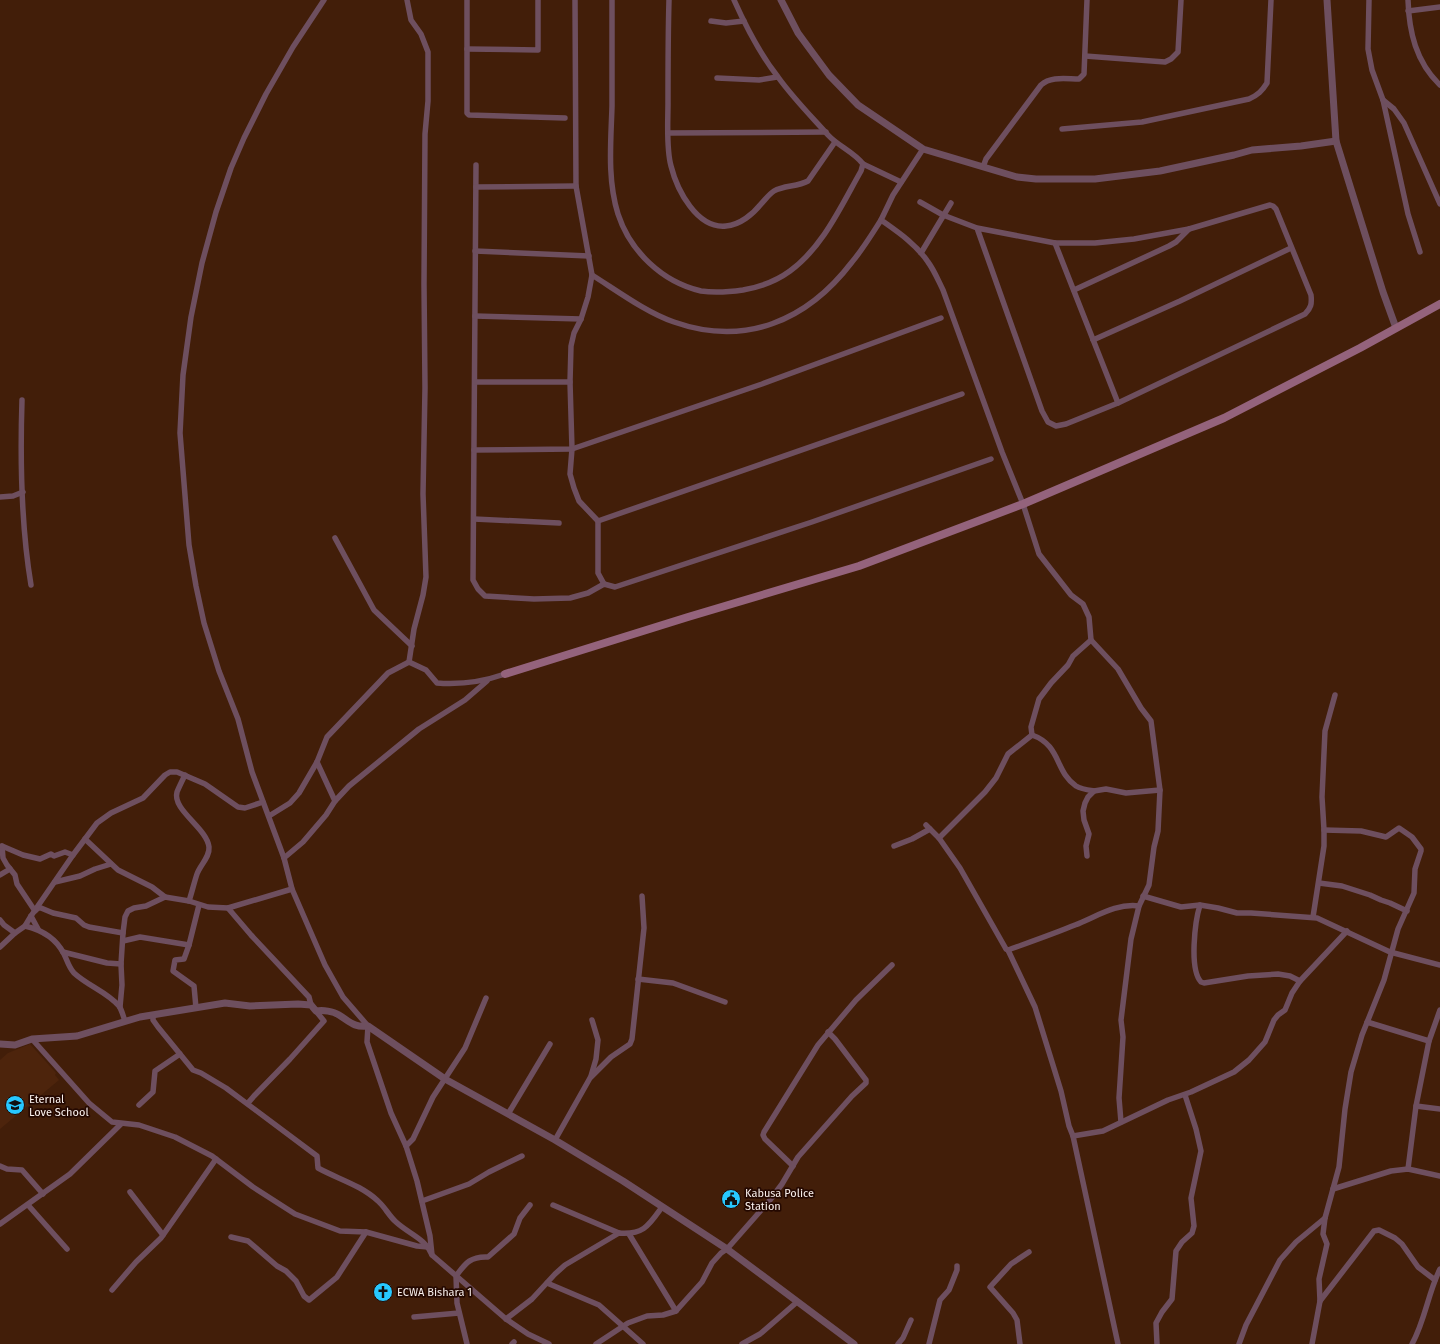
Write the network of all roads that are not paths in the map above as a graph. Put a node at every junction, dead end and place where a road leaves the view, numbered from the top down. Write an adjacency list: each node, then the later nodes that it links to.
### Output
1 (324, 0): 89 (street)
2 (407, 0): 78 (street)
3 (467, 0): 20 (street)
4 (538, 0): 20 (street)
5 (575, 0): 37 (street)
6 (612, 0): 33 (street)
7 (668, 0): 28 (street)
8 (734, 0): 19 (street)
9 (780, 0): 32 (street)
10 (1087, 0): 21 (street)
11 (1181, 0): 21 (street)
12 (1271, 0): 27 (street)
13 (1327, 0): 30 (street)
14 (1370, 0): 25 (street)
15 (1408, 0): 17 (street)
16 (1440, 7): 17 (street)
17 (1408, 11): 24 (street)
18 (711, 22): 19 (street)
19 (744, 22): 22 (street)
20 (467, 49): 26 (street)
21 (1085, 56): 35 (street)
22 (777, 77): 23 (street); 29 (street)
23 (717, 78)
24 (1440, 85)
25 (1383, 100): 41 (street); 49 (street)
26 (565, 118)
27 (1062, 129)
28 (668, 132): 29 (street); 31 (street)
29 (826, 132): 31 (street)
30 (1336, 141): 35 (street); 58 (street)
31 (835, 142): 33 (street)
32 (923, 149): 35 (street); 36 (street)
33 (863, 164): 36 (street)
34 (476, 165): 38 (street)
35 (983, 167)
36 (901, 182): 43 (street)
37 (576, 186): 38 (street); 51 (street)
38 (476, 187): 48 (street)
39 (920, 202): 42 (street)
40 (950, 203): 42 (street)
41 (1440, 204)
42 (943, 215): 44 (street); 50 (street)
43 (881, 220): 50 (street); 52 (street)
44 (976, 228): 46 (street); 64 (street)
45 (1189, 229): 46 (street); 47 (street); 53 (street)
46 (1055, 243): 53 (street)
47 (1291, 248): 59 (street); 64 (street)
48 (475, 251): 51 (street); 55 (street)
49 (1420, 252)
50 (921, 253): 70 (street)
51 (589, 256): 52 (street)
52 (592, 275): 57 (street)
53 (1074, 290): 59 (street)
54 (1440, 304): 58 (main road)
55 (475, 316): 57 (street); 60 (street)
56 (941, 318): 66 (street)
57 (581, 319): 61 (street)
58 (1396, 328): 70 (main road)
59 (1093, 340): 64 (street)
60 (476, 382): 61 (street); 65 (street)
61 (570, 382): 66 (street)
62 (962, 394): 72 (street)
63 (22, 400): 68 (street)
64 (1118, 403)
65 (474, 450): 66 (street); 71 (street)
66 (572, 450): 72 (street)
67 (991, 459): 75 (street)
68 (22, 492): 69 (street); 76 (street)
69 (0, 497)
70 (1023, 504): 77 (street); 80 (main road)
71 (474, 519): 73 (street); 75 (street)
72 (598, 522): 75 (street)
73 (559, 523)
74 (335, 538): 78 (street)
75 (604, 584)
76 (31, 586)
77 (1090, 640): 83 (street); 86 (street)
78 (412, 646): 79 (street)
79 (409, 662): 81 (street); 84 (street)
80 (506, 674): 81 (street)
81 (487, 681): 88 (street)
82 (1335, 695): 91 (street)
83 (1032, 735): 87 (street); 92 (street)
84 (317, 762): 88 (street); 90 (street)
85 (185, 775): 89 (street); 93 (street); 107 (street)
86 (1160, 790): 87 (street); 105 (street)
87 (1094, 791): 96 (street)
88 (335, 801): 97 (street)
89 (263, 802): 90 (street)
90 (269, 816): 97 (street)
91 (1324, 830): 102 (street); 113 (street)
92 (939, 838): 94 (street); 125 (street)
93 (85, 839): 95 (street); 98 (street)
94 (894, 846)
95 (73, 855): 99 (street); 101 (street)
96 (1087, 856)
97 (284, 858): 103 (street)
98 (111, 864): 101 (street); 106 (street)
99 (10, 869): 100 (street); 112 (street)
100 (0, 875)
101 (55, 882): 112 (street)
102 (1319, 883): 113 (street); 115 (street)
103 (292, 889): 111 (street); 143 (street)
104 (642, 896): 131 (street)
105 (1143, 896): 109 (street); 110 (street)
106 (165, 897): 107 (street); 121 (street)
107 (189, 901): 108 (street)
108 (199, 905): 111 (street); 123 (street)
109 (1200, 905): 115 (street); 132 (street)
110 (1139, 906): 125 (street); 158 (street)
111 (228, 908): 135 (street)
112 (35, 911): 114 (street); 121 (street)
113 (1407, 911): 127 (street)
114 (31, 916): 117 (street); 118 (street)
115 (1313, 917): 119 (street)
116 (0, 920): 120 (street)
117 (25, 926): 118 (street); 120 (street)
118 (38, 929): 126 (street)
119 (1347, 931): 127 (street); 132 (street)
120 (15, 933): 124 (street)
121 (123, 933): 122 (street)
122 (123, 941): 123 (street); 128 (street)
123 (189, 945): 137 (street)
124 (0, 947)
125 (1008, 950): 160 (street)
126 (63, 952): 128 (street); 136 (street)
127 (1392, 952): 130 (street); 142 (street)
128 (121, 964): 136 (street)
129 (892, 965): 144 (street)
130 (1440, 965)
131 (638, 979): 134 (street); 150 (street)
132 (1300, 981): 152 (street)
133 (486, 998): 151 (street)
134 (725, 1002)
135 (311, 1005): 137 (street); 143 (street); 153 (street)
136 (120, 1007): 141 (street)
137 (196, 1008): 139 (street)
138 (1440, 1010): 146 (street)
139 (153, 1015): 141 (street); 149 (street)
140 (592, 1020): 150 (street)
141 (125, 1021): 145 (street)
142 (1367, 1022): 146 (street); 169 (street)
143 (368, 1026): 151 (street); 162 (street)
144 (828, 1032): 166 (street); 166 (street)
145 (32, 1039): 147 (street); 159 (street)
146 (1429, 1041): 155 (street)
147 (0, 1044)
148 (550, 1044): 157 (street)
149 (180, 1054): 153 (street); 154 (street)
150 (590, 1078): 161 (street)
151 (445, 1079): 157 (street); 162 (street)
152 (1185, 1094): 158 (street); 215 (street)
153 (248, 1103): 185 (street)
154 (139, 1105)
155 (1416, 1106): 156 (street); 167 (street)
156 (1440, 1109)
157 (508, 1114): 161 (street)
158 (1121, 1122): 160 (street)
159 (120, 1124): 164 (street); 171 (street)
160 (1073, 1136): 214 (street)
161 (555, 1140): 176 (street)
162 (406, 1146): 172 (street)
163 (522, 1156): 172 (street)
164 (216, 1159): 179 (street); 182 (street)
165 (0, 1166): 171 (street)
166 (793, 1166): 188 (street)
167 (1408, 1169): 168 (street); 169 (street)
168 (1440, 1176)
169 (1333, 1189): 177 (street)
170 (130, 1192): 182 (street)
171 (43, 1194): 174 (street)
172 (422, 1201): 183 (street)
173 (553, 1204): 180 (street)
174 (28, 1205): 178 (street); 187 (street)
175 (530, 1205): 193 (street)
176 (662, 1207): 181 (street); 188 (street)
177 (1325, 1218): 197 (street); 216 (street)
178 (0, 1224)
179 (366, 1232): 184 (street); 186 (street)
180 (620, 1233): 181 (street); 195 (street)
181 (629, 1234): 199 (street)
182 (163, 1235): 196 (street)
183 (430, 1236): 185 (street); 190 (street)
184 (230, 1237)
185 (423, 1243): 186 (street)
186 (428, 1247): 190 (street)
187 (67, 1249)
188 (727, 1249): 198 (street); 199 (street)
189 (1029, 1252): 213 (street)
190 (432, 1255): 193 (street)
191 (957, 1266): 212 (street)
192 (1440, 1269): 194 (street)
193 (456, 1276): 200 (street); 202 (street)
194 (1435, 1280): 197 (street); 218 (street)
195 (547, 1284): 202 (street); 204 (street)
196 (112, 1290)
197 (1320, 1301): 217 (street)
198 (796, 1302): 209 (street); 210 (street)
199 (676, 1311): 204 (street)
200 (459, 1313): 201 (street); 205 (street)
201 (414, 1317)
202 (506, 1319): 206 (street)
203 (911, 1320): 211 (street)
204 (624, 1326): 207 (street); 208 (street)
205 (467, 1344)
206 (549, 1344)
207 (596, 1344)
208 (643, 1344)
209 (742, 1344)
210 (854, 1344)
211 (898, 1344)
212 (929, 1344)
213 (1020, 1344)
214 (1118, 1344)
215 (1158, 1344)
216 (1239, 1344)
217 (1312, 1344)
218 (1412, 1344)

